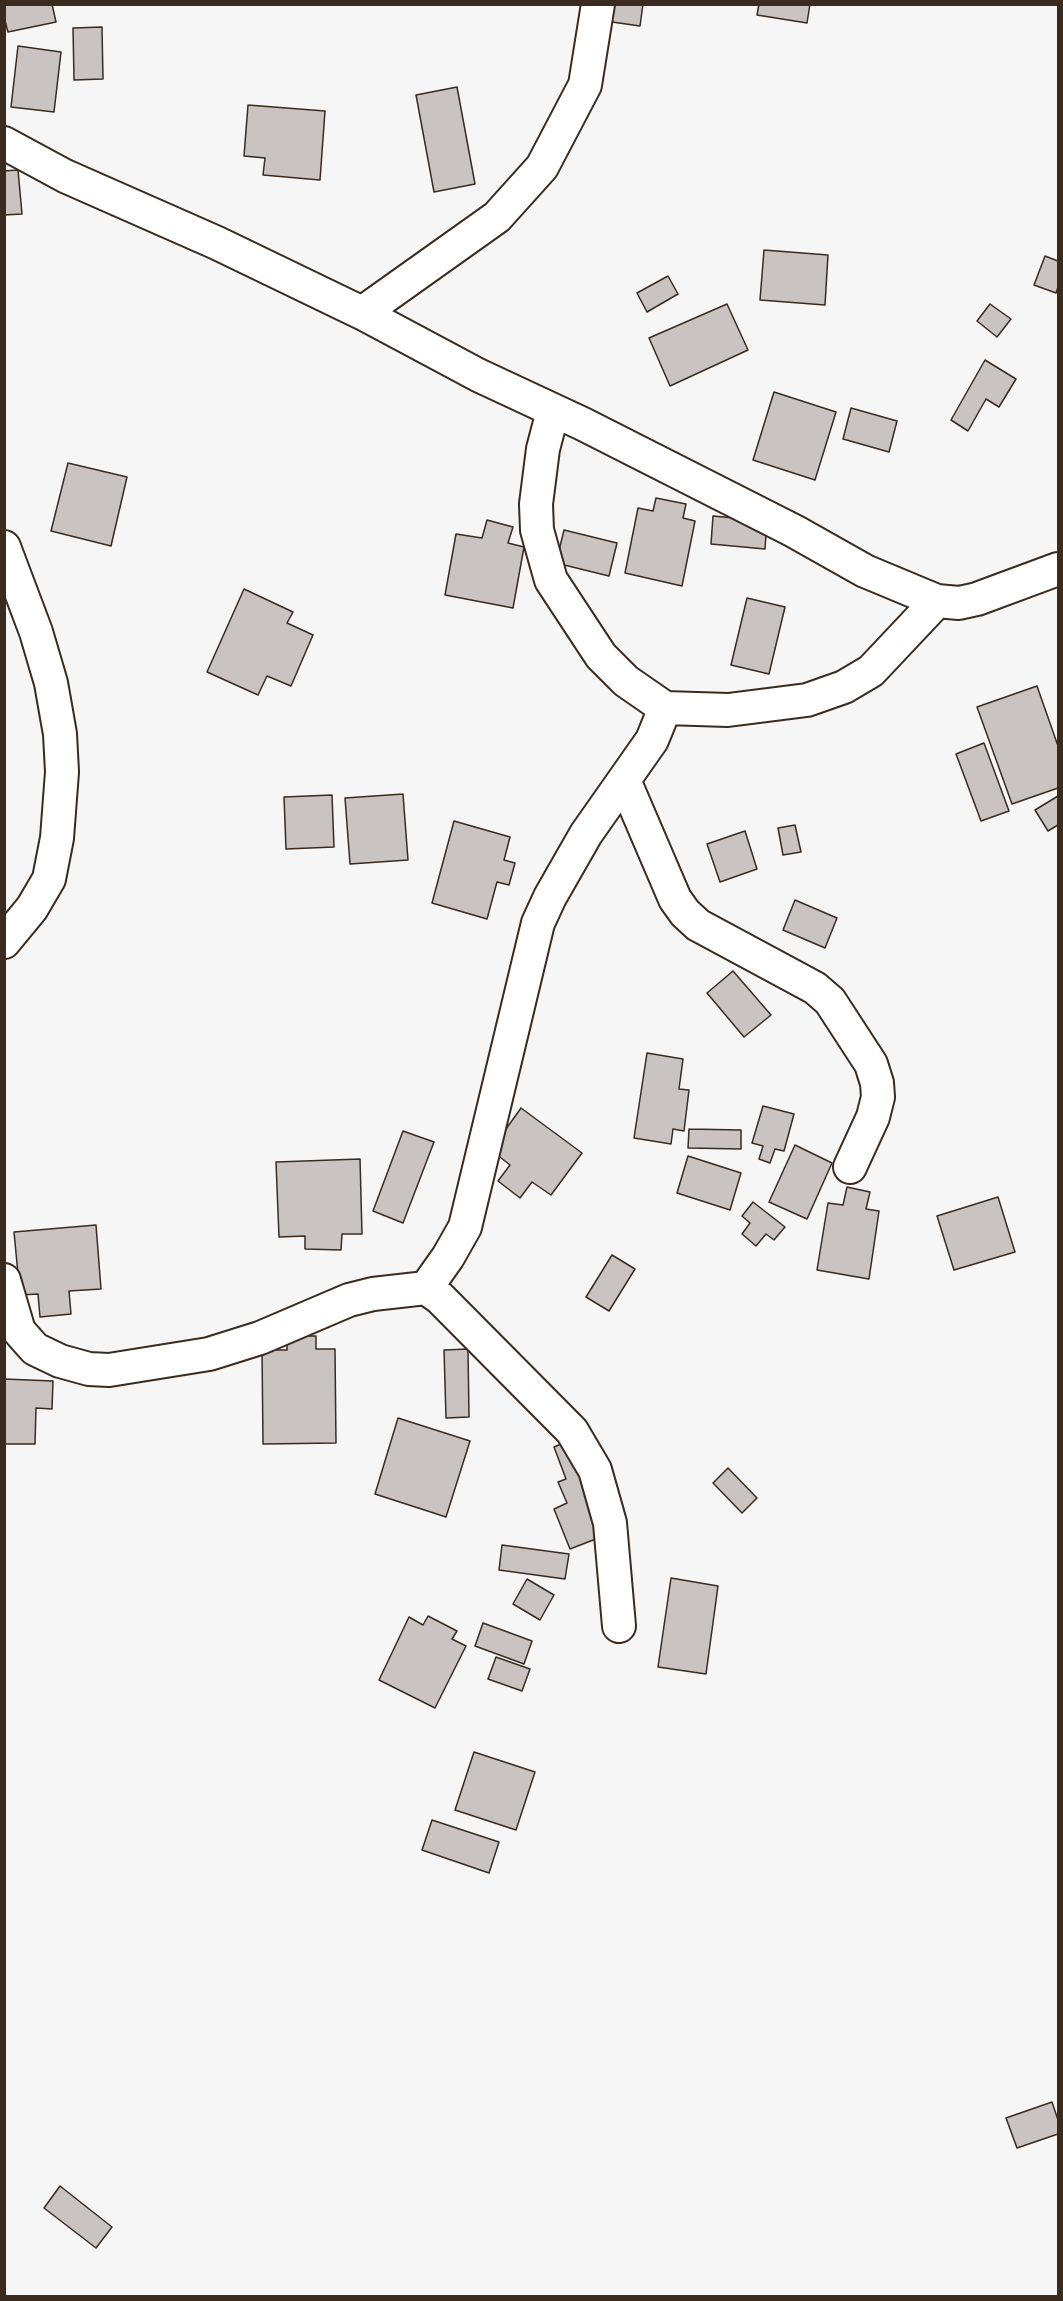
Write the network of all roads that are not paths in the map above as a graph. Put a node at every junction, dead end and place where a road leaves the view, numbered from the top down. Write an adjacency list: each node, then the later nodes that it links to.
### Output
1 (598, 4): 3 (street)
2 (4, 143): 3 (street)
3 (362, 313): 4 (street)
4 (553, 411): 7 (street); 8 (street)
5 (4, 547): 10 (street)
6 (1059, 569): 7 (street)
7 (937, 601): 8 (street)
8 (665, 708): 9 (street)
9 (624, 780): 11 (street); 13 (street)
10 (4, 942)
11 (850, 1167)
12 (4, 1280): 13 (street)
13 (426, 1287): 14 (street)
14 (619, 1626)

